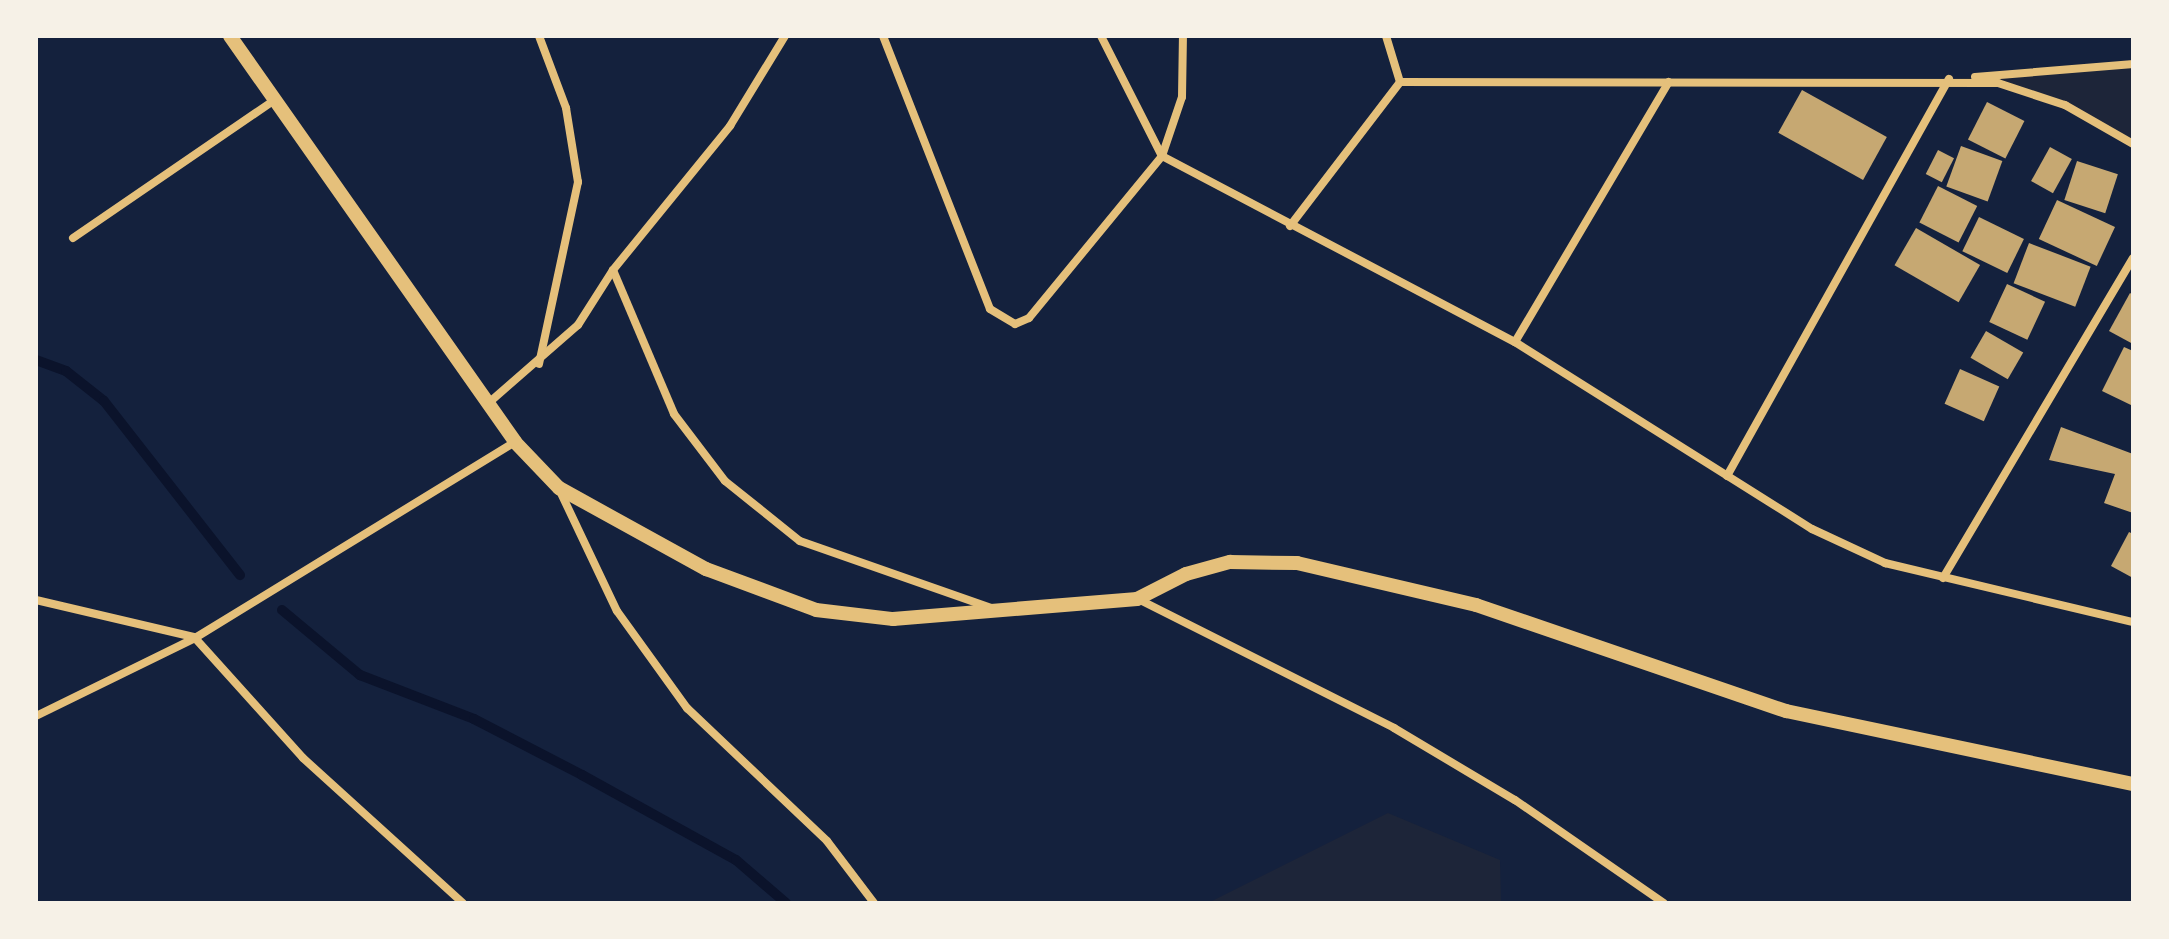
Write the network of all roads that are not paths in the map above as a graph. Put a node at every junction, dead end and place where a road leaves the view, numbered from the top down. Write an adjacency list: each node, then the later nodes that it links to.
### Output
1 (230, 36): 12 (street)
2 (539, 36): 20 (street)
3 (785, 36): 18 (street)
4 (883, 36): 14 (street)
5 (1101, 36): 14 (street)
6 (1183, 36): 14 (street)
7 (1386, 36): 10 (street)
8 (2133, 64): 9 (street)
9 (1948, 79): 11 (street); 13 (street); 23 (street)
10 (1400, 82): 11 (street); 15 (street)
11 (1669, 82): 19 (street)
12 (270, 103): 16 (street); 21 (street)
13 (2133, 144)
14 (1162, 156): 15 (street)
15 (1290, 226): 19 (street)
16 (73, 238)
17 (2133, 258): 25 (street)
18 (613, 270): 20 (street); 28 (street)
19 (1515, 342): 23 (street)
20 (539, 364): 21 (street)
21 (492, 400): 22 (street)
22 (515, 442): 24 (street); 30 (street)
23 (1727, 476): 25 (street)
24 (559, 488): 28 (street); 34 (street)
25 (1943, 578): 29 (street)
26 (1137, 599): 28 (street); 32 (street); 35 (street)
27 (36, 600): 30 (street)
28 (996, 610)
29 (2133, 622)
30 (195, 638): 31 (street); 33 (street)
31 (36, 716)
32 (2133, 784)
33 (463, 903)
34 (874, 903)
35 (1664, 903)

